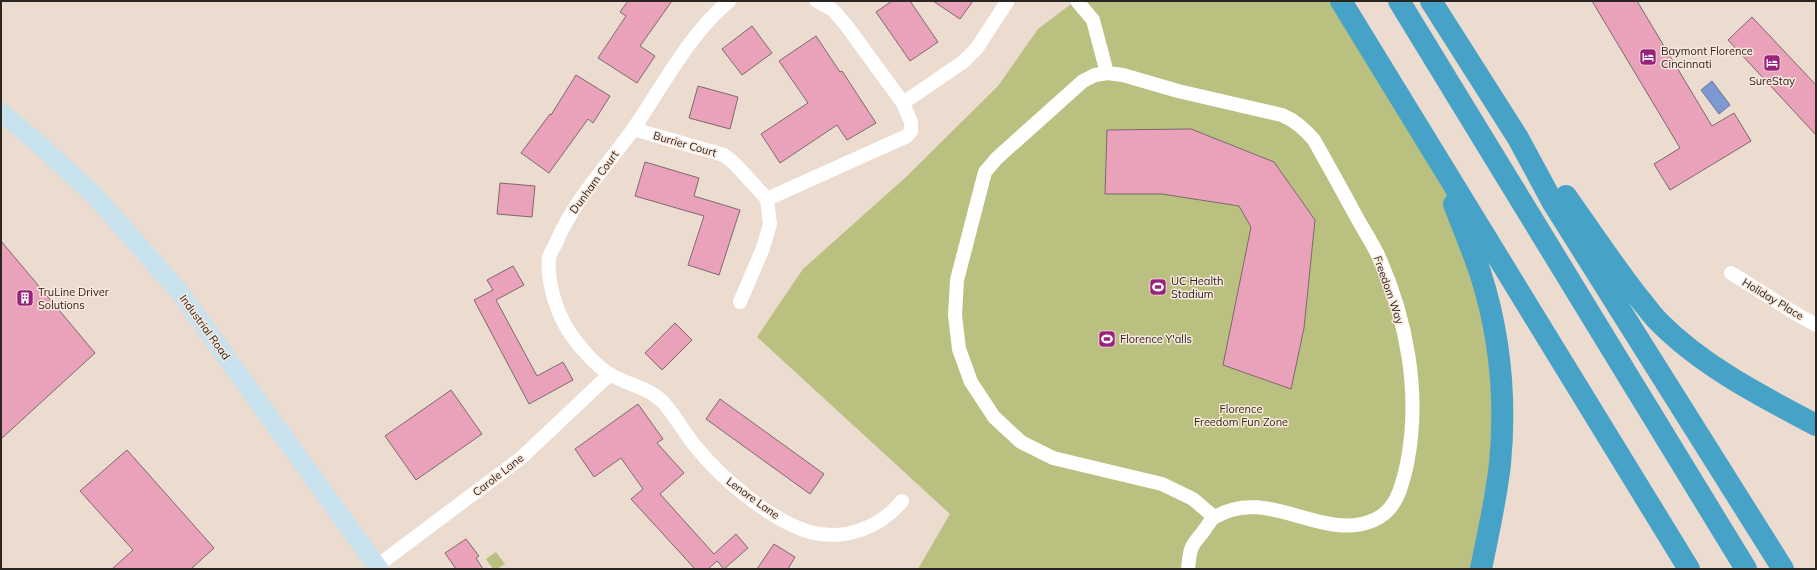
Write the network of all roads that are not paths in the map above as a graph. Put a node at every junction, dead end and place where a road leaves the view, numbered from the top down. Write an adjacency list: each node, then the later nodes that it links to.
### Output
1 (729, 1): 11 (street, Dunham Court)
2 (817, 1): 9 (street)
3 (1077, 1): 8 (street)
4 (1341, 1): 13 (highway)
5 (1399, 1): 26 (highway)
6 (1431, 1): 12 (highway)
7 (1007, 2): 9 (street)
8 (1107, 73): 21 (street); 21 (street, Freedom Way)
9 (903, 103): 14 (street)
10 (1, 112): 22 (main road, Industrial Road)
11 (633, 129): 14 (street, Burrier Court); 18 (street, Dunham Court)
12 (1518, 138): 19 (highway); 27 (highway)
13 (1437, 156): 24 (highway); 25 (highway)
14 (767, 198): 16 (street)
15 (1730, 273): 17 (street, Holiday Place)
16 (740, 302)
17 (1816, 325)
18 (610, 374): 20 (street, Lenore Lane); 22 (street, Carole Lane)
19 (1816, 424)
20 (902, 501)
21 (1214, 517): 23 (street)
22 (378, 568)
23 (1188, 569)
24 (1481, 569)
25 (1689, 569)
26 (1746, 569)
27 (1783, 569)

